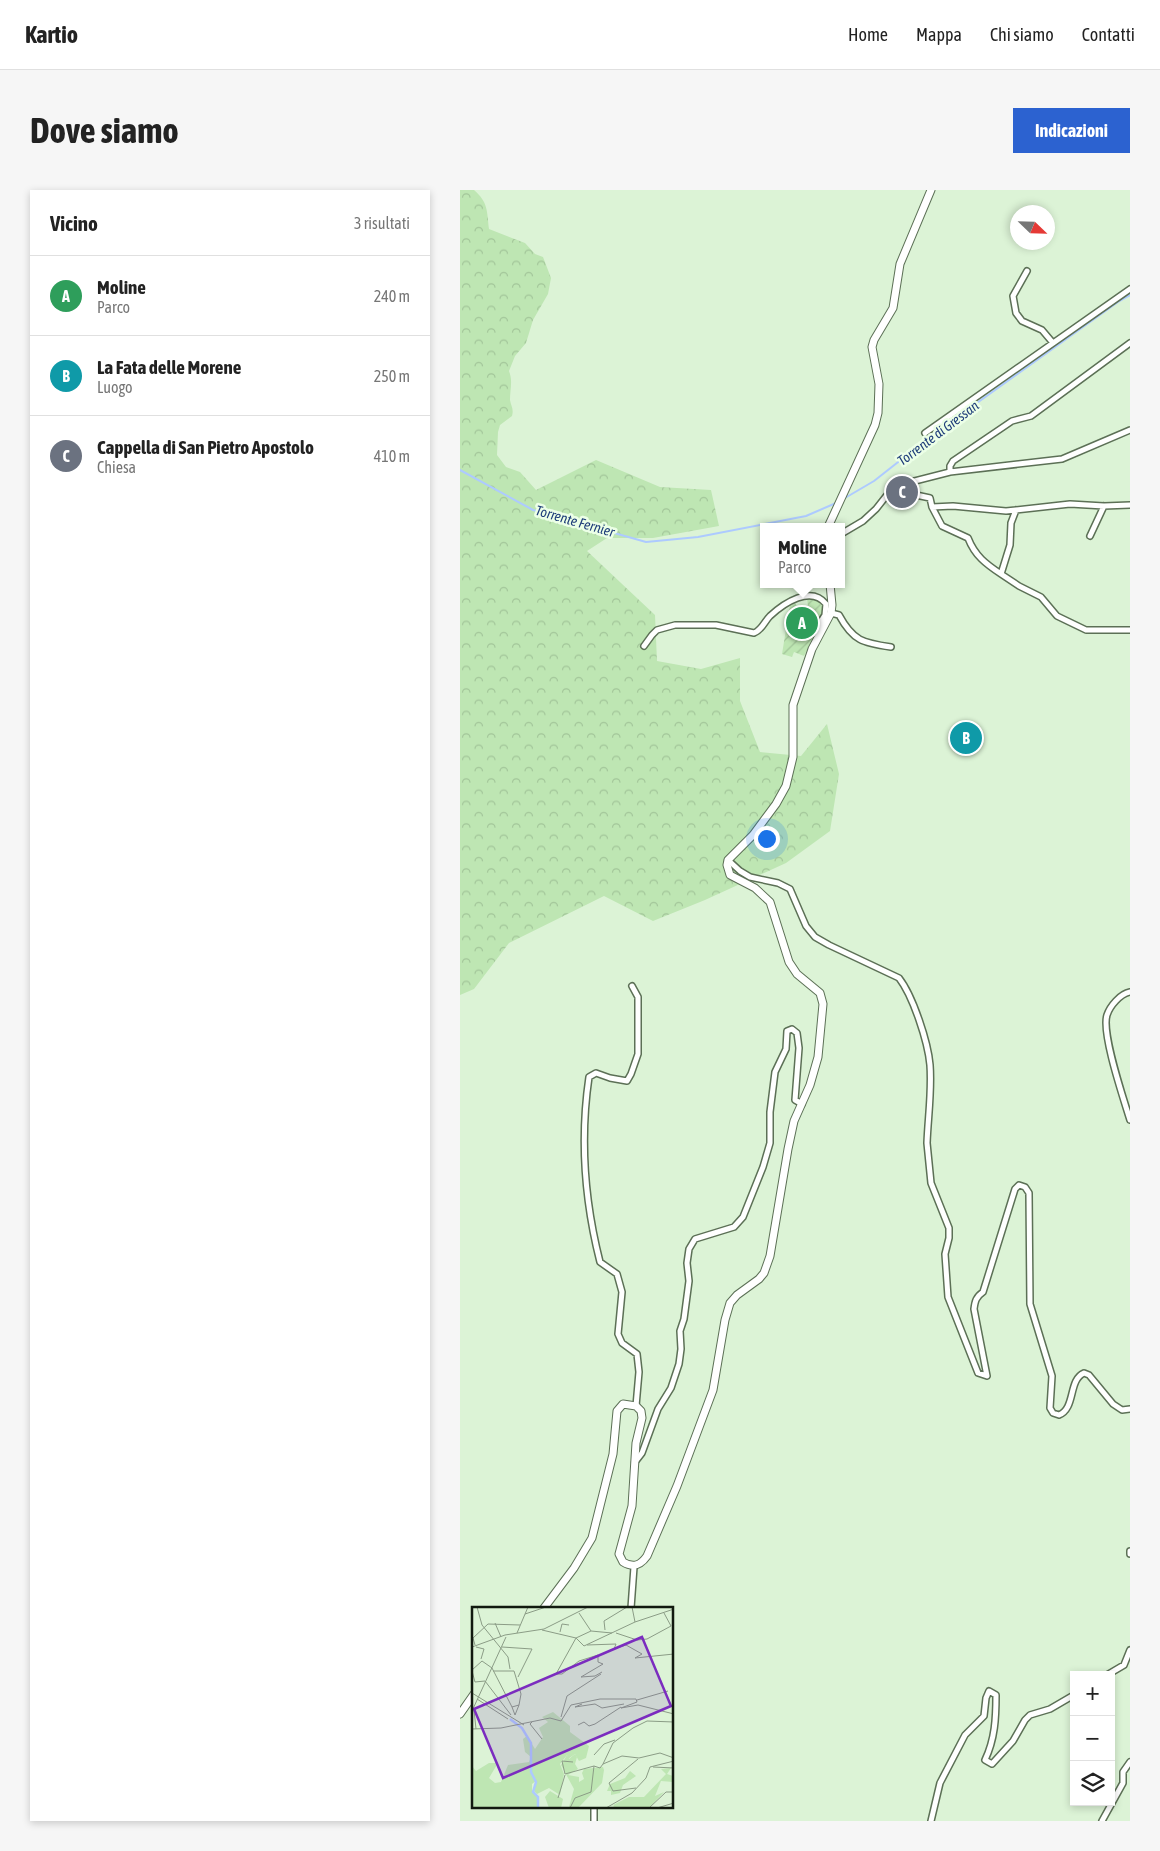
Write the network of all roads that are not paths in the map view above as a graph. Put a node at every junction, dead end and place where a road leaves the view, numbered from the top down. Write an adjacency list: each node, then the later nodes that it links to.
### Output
1 (931, 190): 14 (street)
2 (1027, 271): 4 (street)
3 (1130, 289): 4 (street)
4 (1053, 343): 7 (street)
5 (1130, 343): 8 (street)
6 (1130, 430): 8 (street)
7 (925, 433)
8 (950, 472): 9 (street)
9 (910, 482): 12 (street); 15 (street)
10 (1130, 504): 11 (street)
11 (1104, 506): 13 (street); 16 (street)
12 (932, 507): 13 (street); 17 (street)
13 (1016, 510): 17 (street)
14 (830, 523)
15 (845, 532)
16 (1090, 536)
17 (1001, 574): 21 (street)
18 (830, 588): 19 (street)
19 (831, 613): 20 (street); 23 (street)
20 (821, 630): 22 (street); 24 (street)
21 (1130, 630)
22 (644, 646)
23 (891, 646)
24 (728, 860): 27 (street); 30 (street)
25 (632, 986): 29 (street)
26 (1130, 992): 28 (street)
27 (802, 1104): 31 (street); 32 (street)
28 (1130, 1120)
29 (636, 1406): 31 (street); 33 (street)
30 (1130, 1409)
31 (634, 1464): 32 (street)
32 (634, 1566): 34 (street)
33 (545, 1607)
34 (630, 1607)
35 (1130, 1650): 36 (street)
36 (1114, 1671)
37 (472, 1697): 39 (street)
38 (1070, 1697): 43 (street)
39 (460, 1714)
40 (1130, 1762): 44 (street)
41 (594, 1808): 42 (street)
42 (594, 1821)
43 (931, 1821)
44 (1102, 1821)

